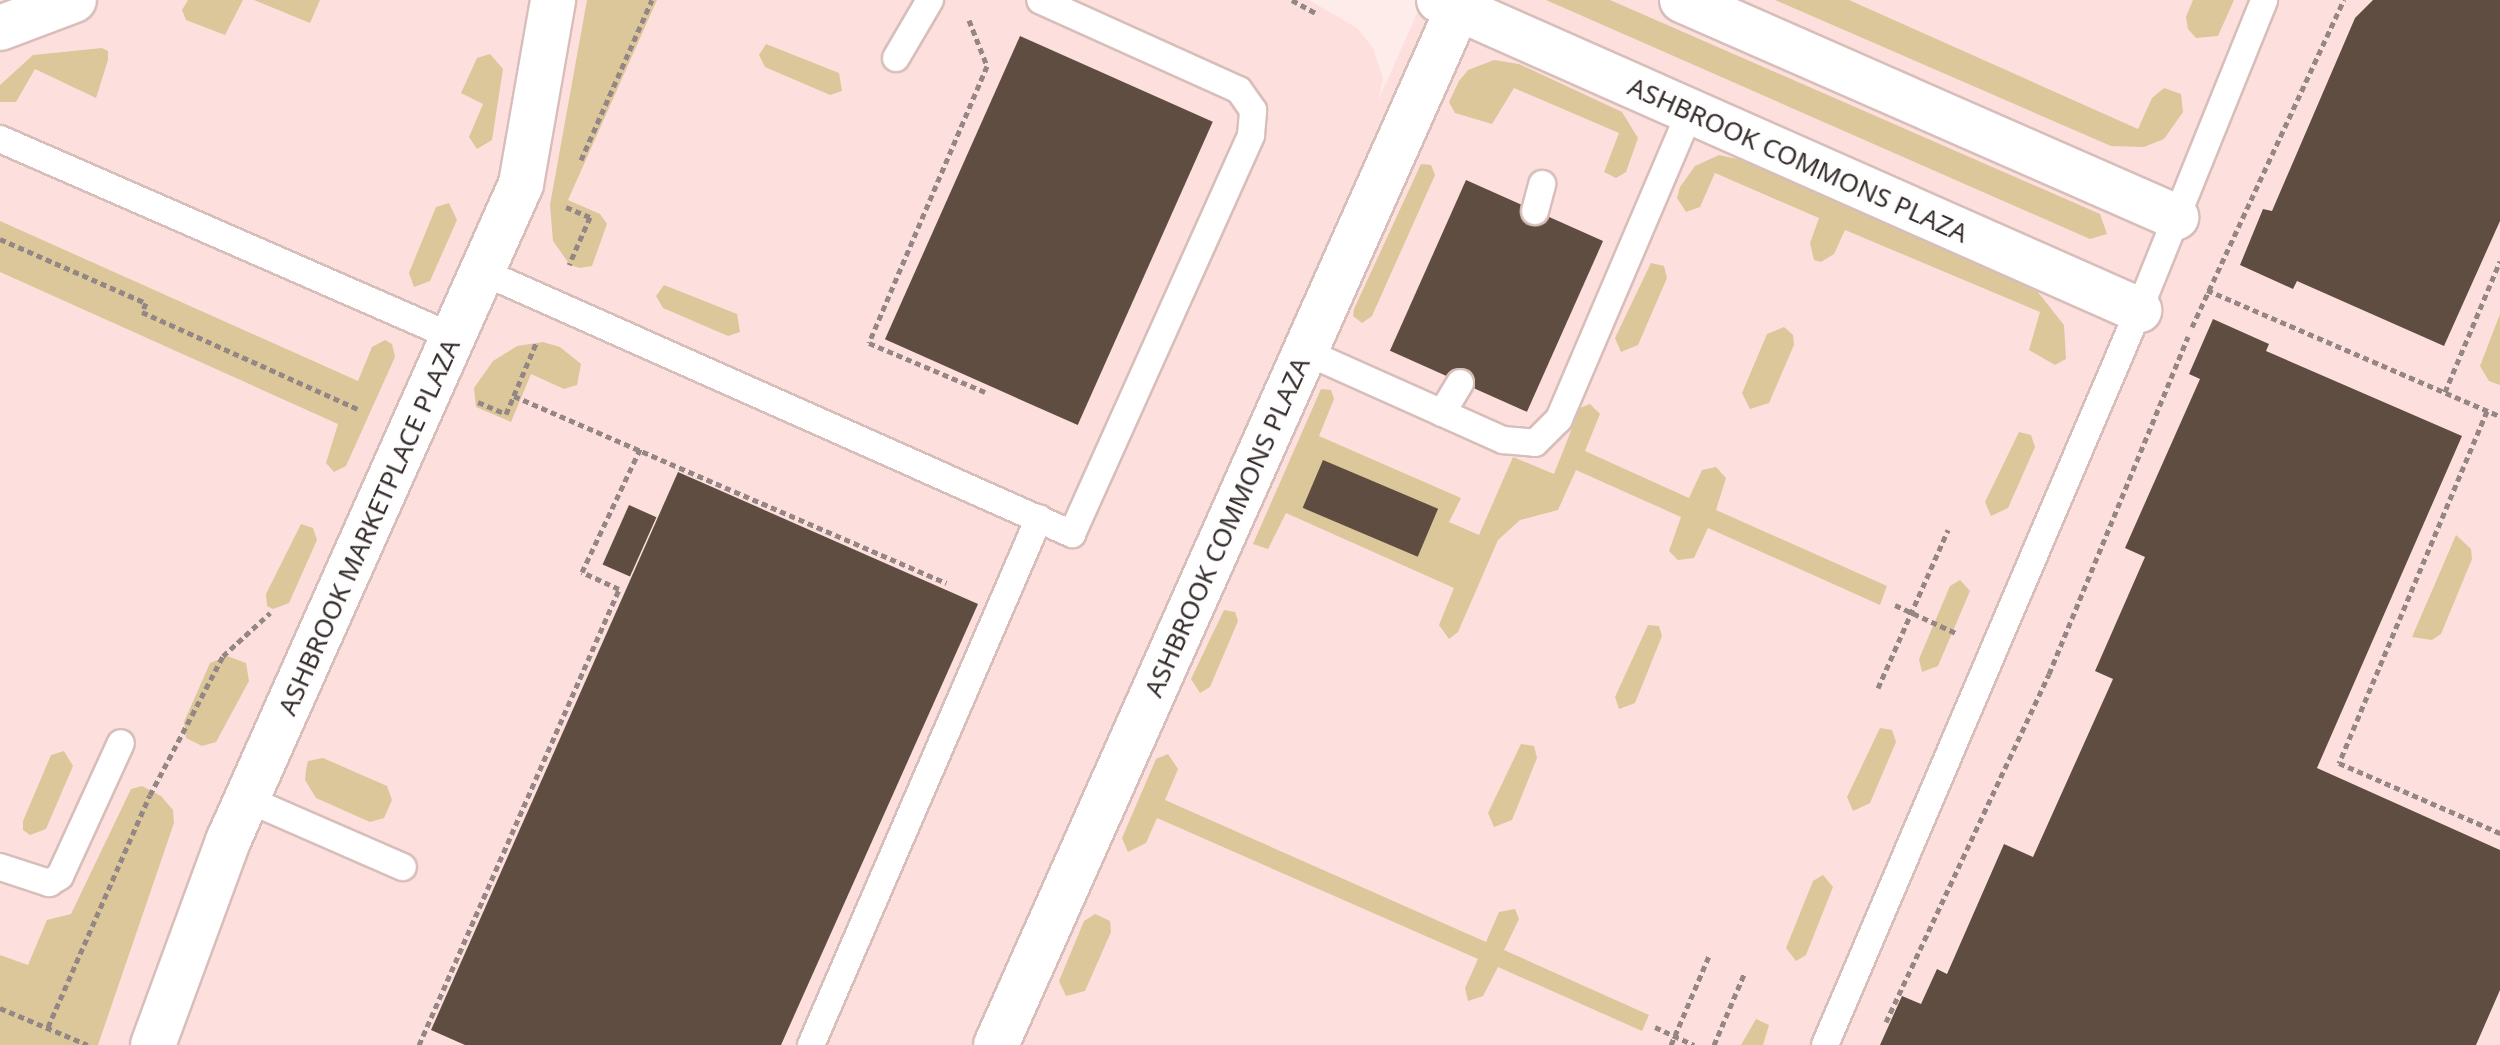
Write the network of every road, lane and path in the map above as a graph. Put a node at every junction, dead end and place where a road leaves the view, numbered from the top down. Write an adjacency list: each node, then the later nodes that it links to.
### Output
1 (74, 0): 12 (street)
2 (553, 0): 21 (street, ASHBROOK MARKETPLACE PLAZA)
3 (930, 0): 13 (lane)
4 (1040, 0): 35 (lane)
5 (1292, 0): 11 (path)
6 (1682, 0): 18 (street)
7 (2264, 0): 18 (lane)
8 (2344, 0): 22 (path)
9 (1453, 3): 14 (street, ASHBROOK COMMONS PLAZA); 25 (street, ASHBROOK COMMONS PLAZA)
10 (966, 13): 27 (path)
11 (1317, 14)
12 (0, 28)
13 (896, 58)
14 (1690, 112): 23 (street, ASHBROOK COMMONS PLAZA); 32 (lane)
15 (0, 139): 24 (lane)
16 (1542, 184): 17 (lane)
17 (1535, 211)
18 (2176, 217): 23 (lane)
19 (0, 239): 30 (path)
20 (2500, 261): 28 (path)
21 (483, 272): 24 (street, ASHBROOK MARKETPLACE PLAZA); 35 (lane)
22 (2207, 290): 28 (path); 48 (path)
23 (2139, 310): 58 (lane)
24 (453, 337): 40 (street, ASHBROOK MARKETPLACE PLAZA)
25 (1306, 352): 32 (lane); 54 (street, ASHBROOK COMMONS PLAZA)
26 (1460, 383): 32 (lane)
27 (985, 392)
28 (2445, 392): 31 (path)
29 (514, 396): 34 (path)
30 (360, 410)
31 (2487, 411): 33 (path); 41 (path)
32 (1442, 413)
33 (2500, 416)
34 (641, 447): 37 (path); 52 (path)
35 (1039, 518): 53 (lane)
36 (1948, 530): 38 (path)
37 (946, 583)
38 (1878, 688)
39 (121, 743): 42 (lane)
40 (247, 799): 43 (lane); 51 (street, ASHBROOK MARKETPLACE PLAZA)
41 (2500, 833)
42 (0, 867)
43 (403, 867)
44 (1709, 956): 49 (path)
45 (1745, 972): 57 (path)
46 (0, 1008): 50 (path)
47 (1655, 1027): 49 (path)
48 (1882, 1031)
49 (1675, 1036): 55 (path); 56 (path)
50 (88, 1045)
51 (153, 1045)
52 (419, 1045)
53 (811, 1045)
54 (996, 1045)
55 (1671, 1045)
56 (1694, 1045)
57 (1714, 1045)
58 (1825, 1045)

